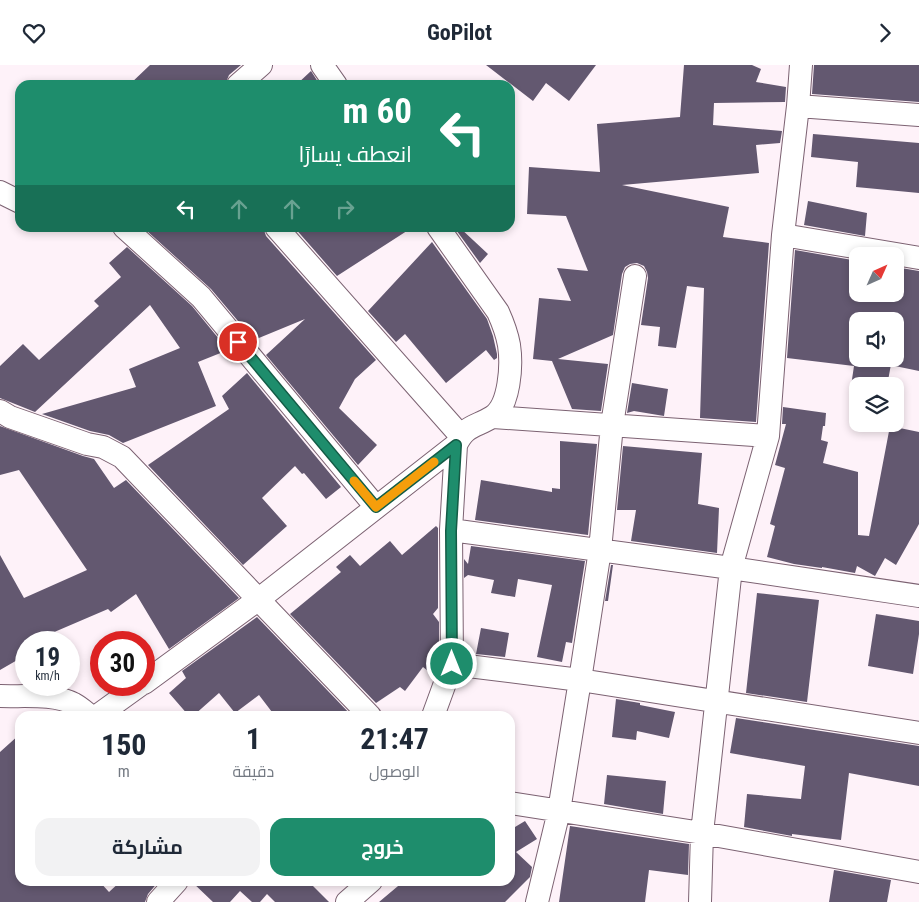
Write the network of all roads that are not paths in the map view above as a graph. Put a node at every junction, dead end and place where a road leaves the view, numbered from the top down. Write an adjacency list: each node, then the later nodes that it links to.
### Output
1 (261, 65): 4 (street)
2 (322, 65): 5 (street)
3 (801, 65): 6 (street)
4 (244, 80)
5 (332, 80)
6 (798, 106): 7 (street); 13 (street)
7 (919, 115)
8 (0, 192): 9 (street)
9 (15, 200)
10 (130, 232): 21 (street)
11 (280, 232): 20 (street)
12 (441, 232): 17 (street)
13 (783, 235): 14 (street); 19 (street)
14 (919, 258)
15 (635, 276): 18 (street)
16 (0, 411): 26 (street)
17 (493, 417): 18 (street); 20 (street)
18 (612, 425): 19 (street); 23 (street)
19 (768, 436): 24 (street)
20 (458, 440): 21 (street); 22 (street)
21 (376, 507): 26 (street)
22 (451, 531): 23 (street); 27 (street)
23 (600, 550): 24 (street); 29 (street)
24 (732, 568): 25 (street); 32 (street)
25 (919, 596)
26 (259, 599): 28 (street); 35 (street)
27 (452, 664): 29 (street); 36 (street)
28 (155, 675)
29 (580, 680): 32 (street); 39 (street)
30 (0, 696): 33 (street)
31 (125, 696): 34 (street)
32 (717, 701): 37 (street); 40 (street)
33 (84, 711)
34 (104, 711)
35 (365, 711)
36 (435, 711)
37 (919, 733)
38 (515, 804): 39 (street)
39 (559, 811): 40 (street); 46 (street)
40 (702, 833): 41 (street); 47 (street)
41 (918, 866)
42 (173, 886): 44 (street)
43 (365, 886): 45 (street)
44 (158, 902)
45 (347, 902)
46 (537, 902)
47 (700, 902)

